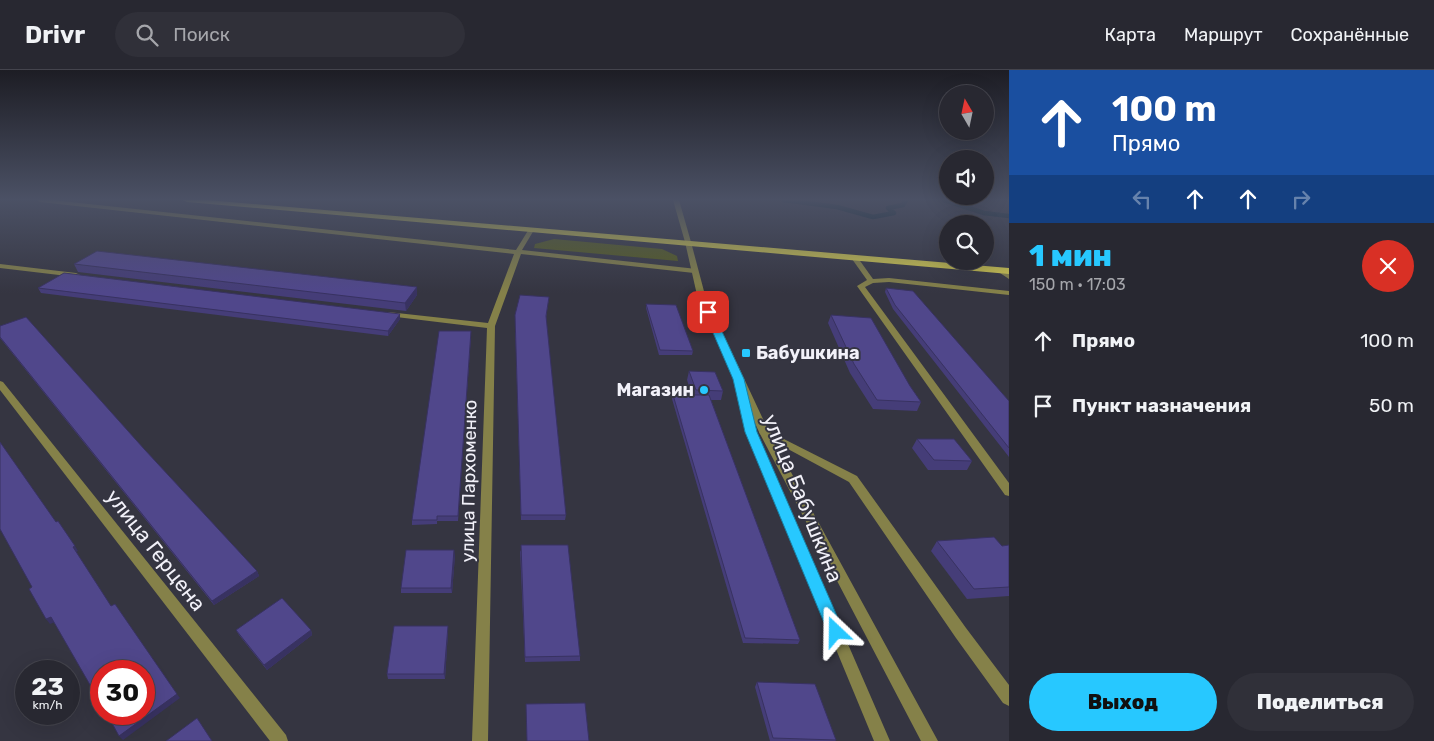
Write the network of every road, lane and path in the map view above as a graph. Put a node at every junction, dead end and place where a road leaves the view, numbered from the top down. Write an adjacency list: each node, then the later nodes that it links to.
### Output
1 (328, 231): 6 (street)
2 (530, 231): 6 (street, улица Пархоменко)
3 (548, 231): 5 (main road)
4 (685, 231): 5 (street)
5 (688, 242): 7 (main road); 9 (street)
6 (518, 252): 9 (street); 15 (street, улица Пархоменко)
7 (856, 259): 10 (main road); 12 (street)
8 (0, 266): 11 (street)
9 (694, 271): 16 (street)
10 (1007, 273)
11 (86, 276)
12 (871, 281): 13 (street); 19 (street)
13 (1009, 293)
14 (382, 313): 15 (street)
15 (491, 326): 22 (street, улица Пархоменко)
16 (738, 379): 18 (street); 23 (street, улица Бабушкина)
17 (0, 384): 21 (street, улица Герцена)
18 (764, 432): 20 (street); 24 (street)
19 (1009, 492)
20 (1009, 698)
21 (280, 741)
22 (480, 741)
23 (882, 741)
24 (930, 741)

